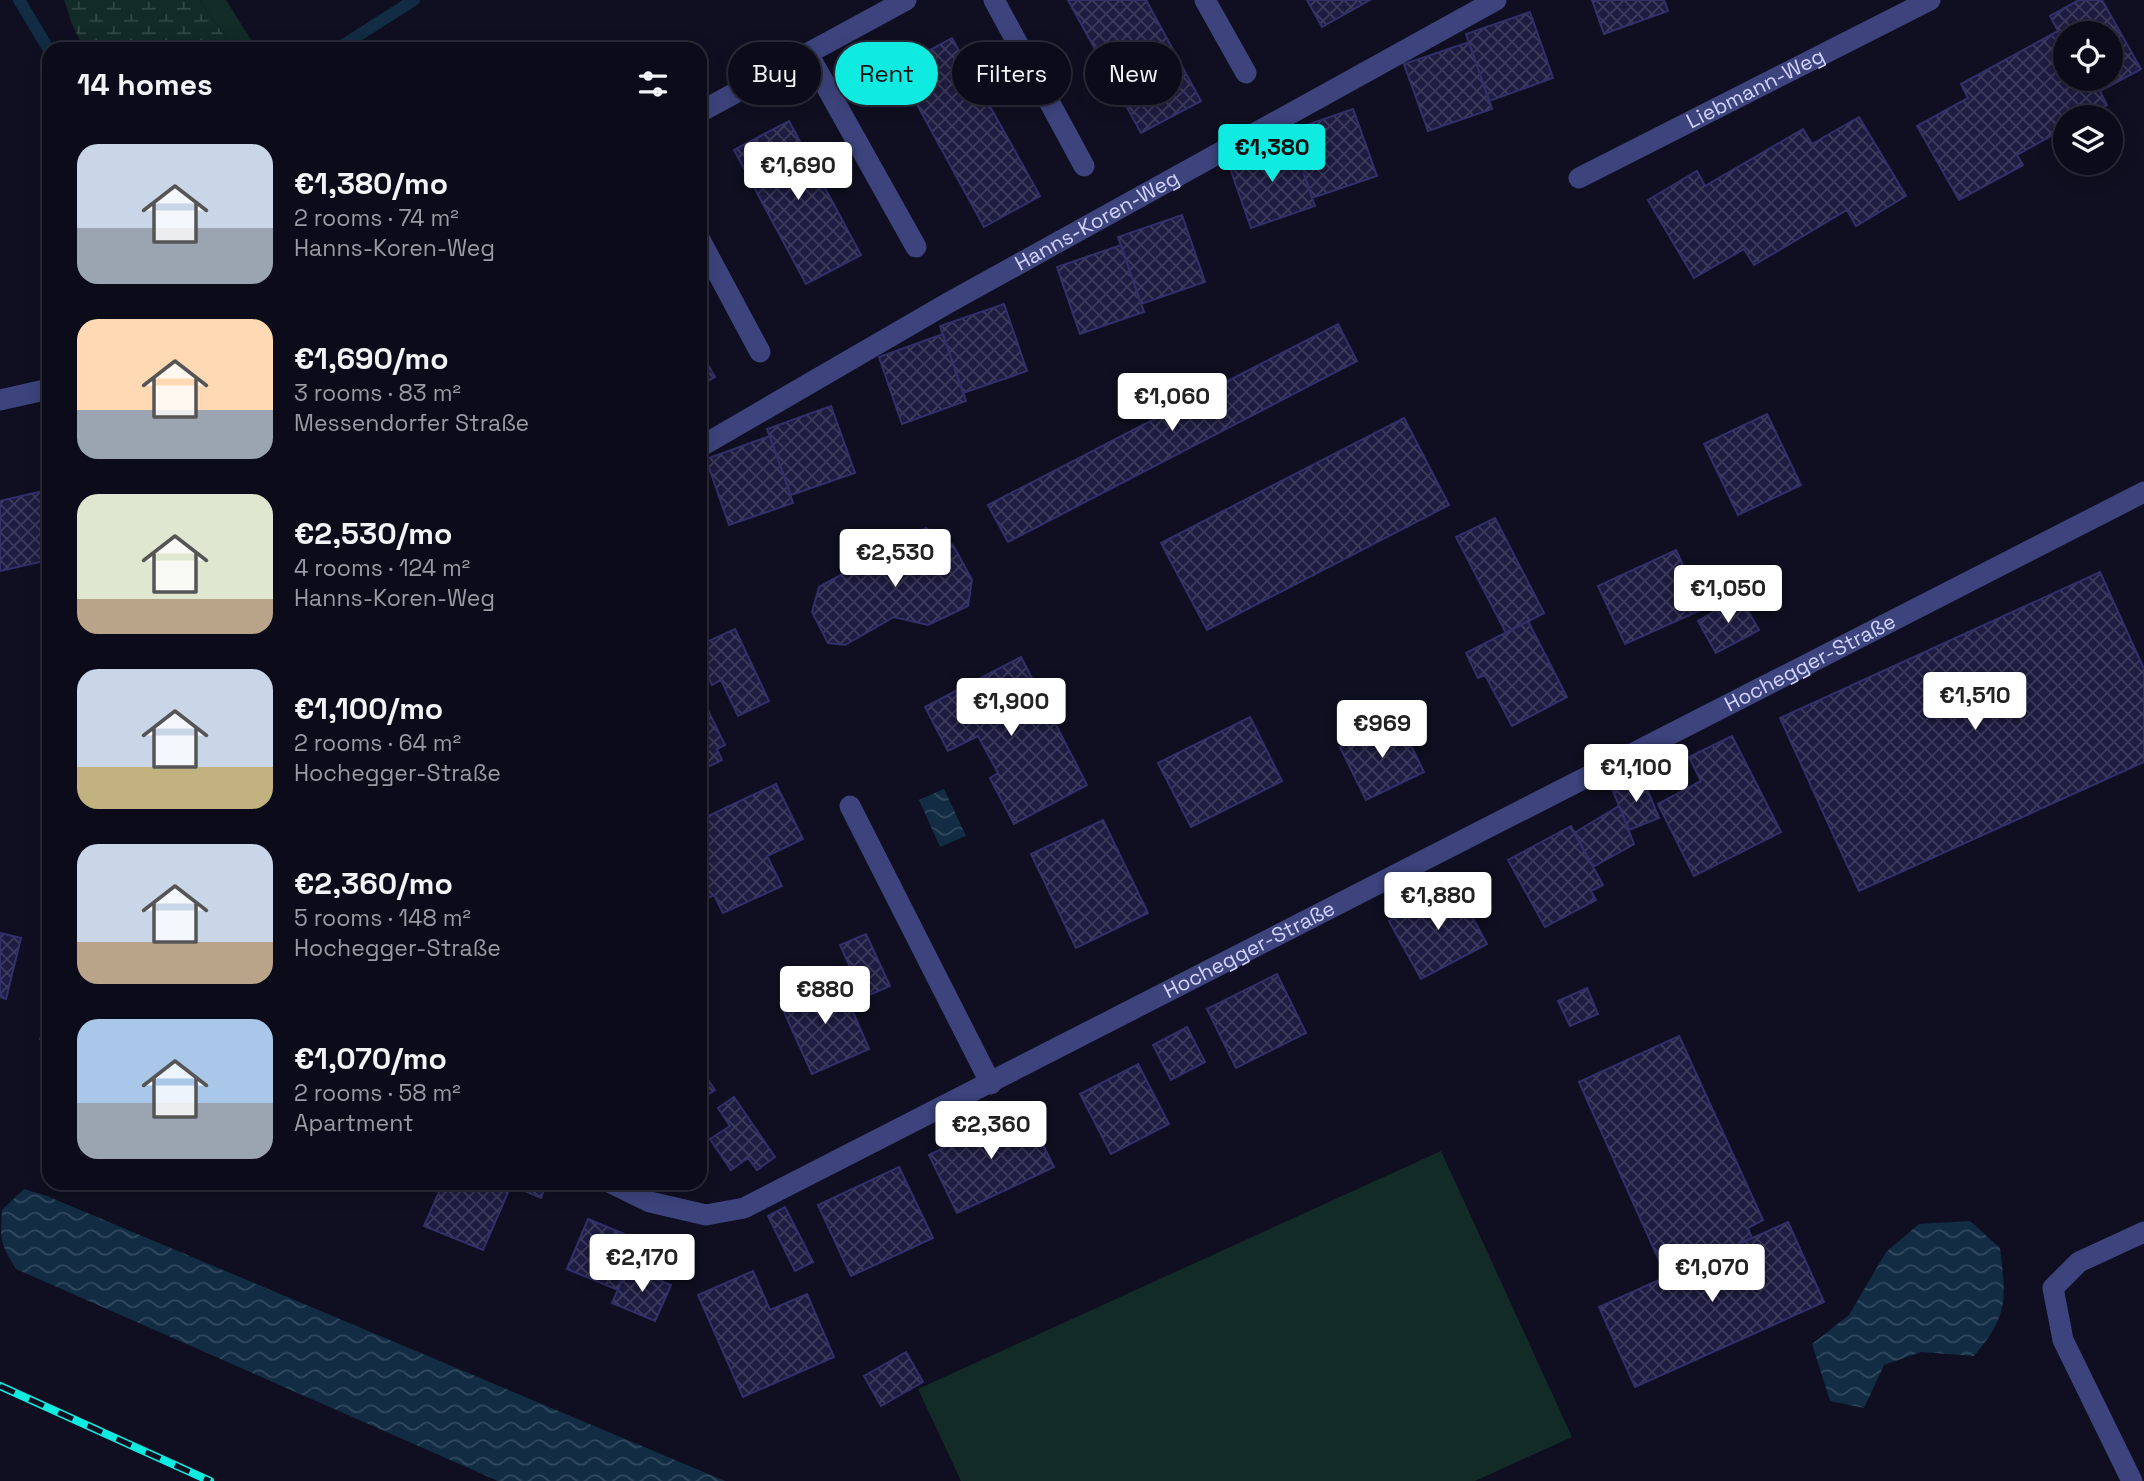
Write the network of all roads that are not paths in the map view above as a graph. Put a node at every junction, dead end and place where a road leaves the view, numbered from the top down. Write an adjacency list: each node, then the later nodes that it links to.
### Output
1 (906, 0): 6 (street)
2 (994, 0): 11 (street)
3 (1205, 0): 7 (street)
4 (1496, 0): 18 (street, Hanns-Koren-Weg)
5 (1930, 0): 12 (street, Liebmann-Weg)
6 (821, 46)
7 (1245, 73)
8 (821, 79): 13 (street)
9 (728, 97): 10 (street)
10 (707, 108)
11 (1084, 166)
12 (1579, 178)
13 (916, 247)
14 (707, 253): 15 (street)
15 (760, 352)
16 (42, 391): 17 (street)
17 (0, 400)
18 (707, 443)
19 (2144, 492): 21 (street, Hochegger-Straße)
20 (850, 806): 21 (street)
21 (991, 1084): 22 (street, Hochegger-Straße)
22 (625, 1190)
23 (2144, 1232): 24 (street)
24 (2132, 1481)

